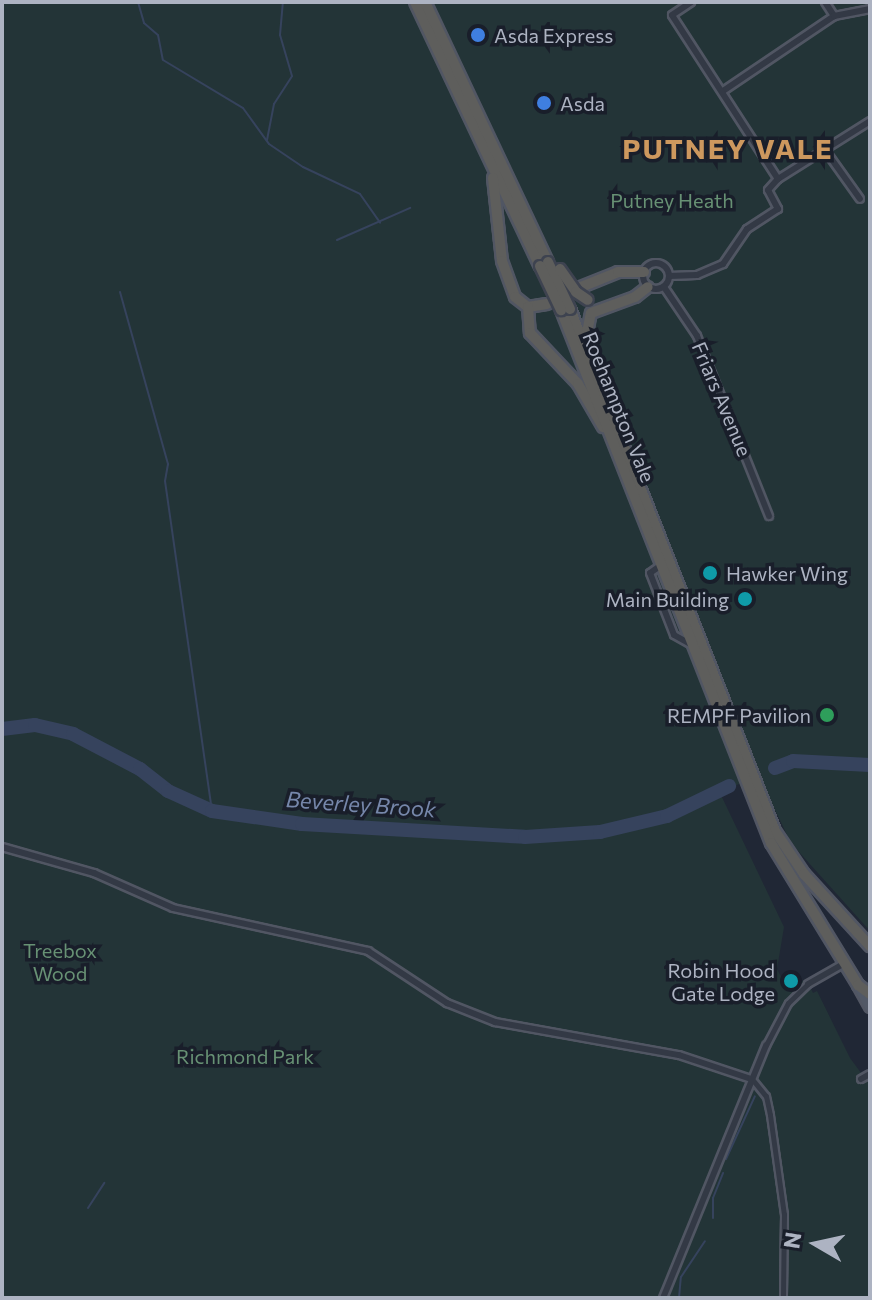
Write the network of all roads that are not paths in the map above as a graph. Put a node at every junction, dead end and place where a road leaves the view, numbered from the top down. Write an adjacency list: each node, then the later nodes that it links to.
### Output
1 (415, 2): 10 (highway, Roehampton Vale)
2 (425, 2): 13 (highway, Roehampton Vale)
3 (691, 2): 7 (street)
4 (825, 2): 6 (street)
5 (870, 9): 6 (street)
6 (834, 16): 7 (street)
7 (723, 91): 11 (street)
8 (870, 121): 9 (street)
9 (825, 150): 11 (street); 12 (street)
10 (488, 156): 14 (highway, Roehampton Vale); 22 (highway)
11 (778, 179): 16 (street)
12 (860, 199)
13 (528, 219): 14 (highway, Roehampton Vale); 21 (highway, bridge)
14 (544, 264): 23 (highway, Roehampton Vale, bridge)
15 (644, 272): 16 (street); 17 (highway); 18 (street)
16 (669, 276): 19 (street)
17 (581, 287)
18 (648, 287): 19 (street); 21 (highway)
19 (664, 287): 26 (street, Friars Avenue)
20 (547, 304): 22 (highway)
21 (607, 304): 24 (highway)
22 (528, 307): 25 (highway)
23 (566, 310): 24 (highway, Roehampton Vale); 25 (highway, Roehampton Vale)
24 (586, 348): 27 (highway, Roehampton Vale)
25 (628, 475): 27 (highway, Roehampton Vale)
26 (769, 516)
27 (771, 833): 29 (highway); 30 (highway)
28 (2, 847): 37 (street)
29 (870, 946)
30 (845, 963): 31 (street); 32 (highway)
31 (808, 984): 35 (street)
32 (858, 985): 33 (highway); 34 (main road)
33 (870, 994)
34 (870, 1007)
35 (766, 1045): 37 (street)
36 (870, 1074): 38 (street)
37 (751, 1079): 39 (street); 40 (street)
38 (861, 1079)
39 (663, 1298)
40 (783, 1298)

